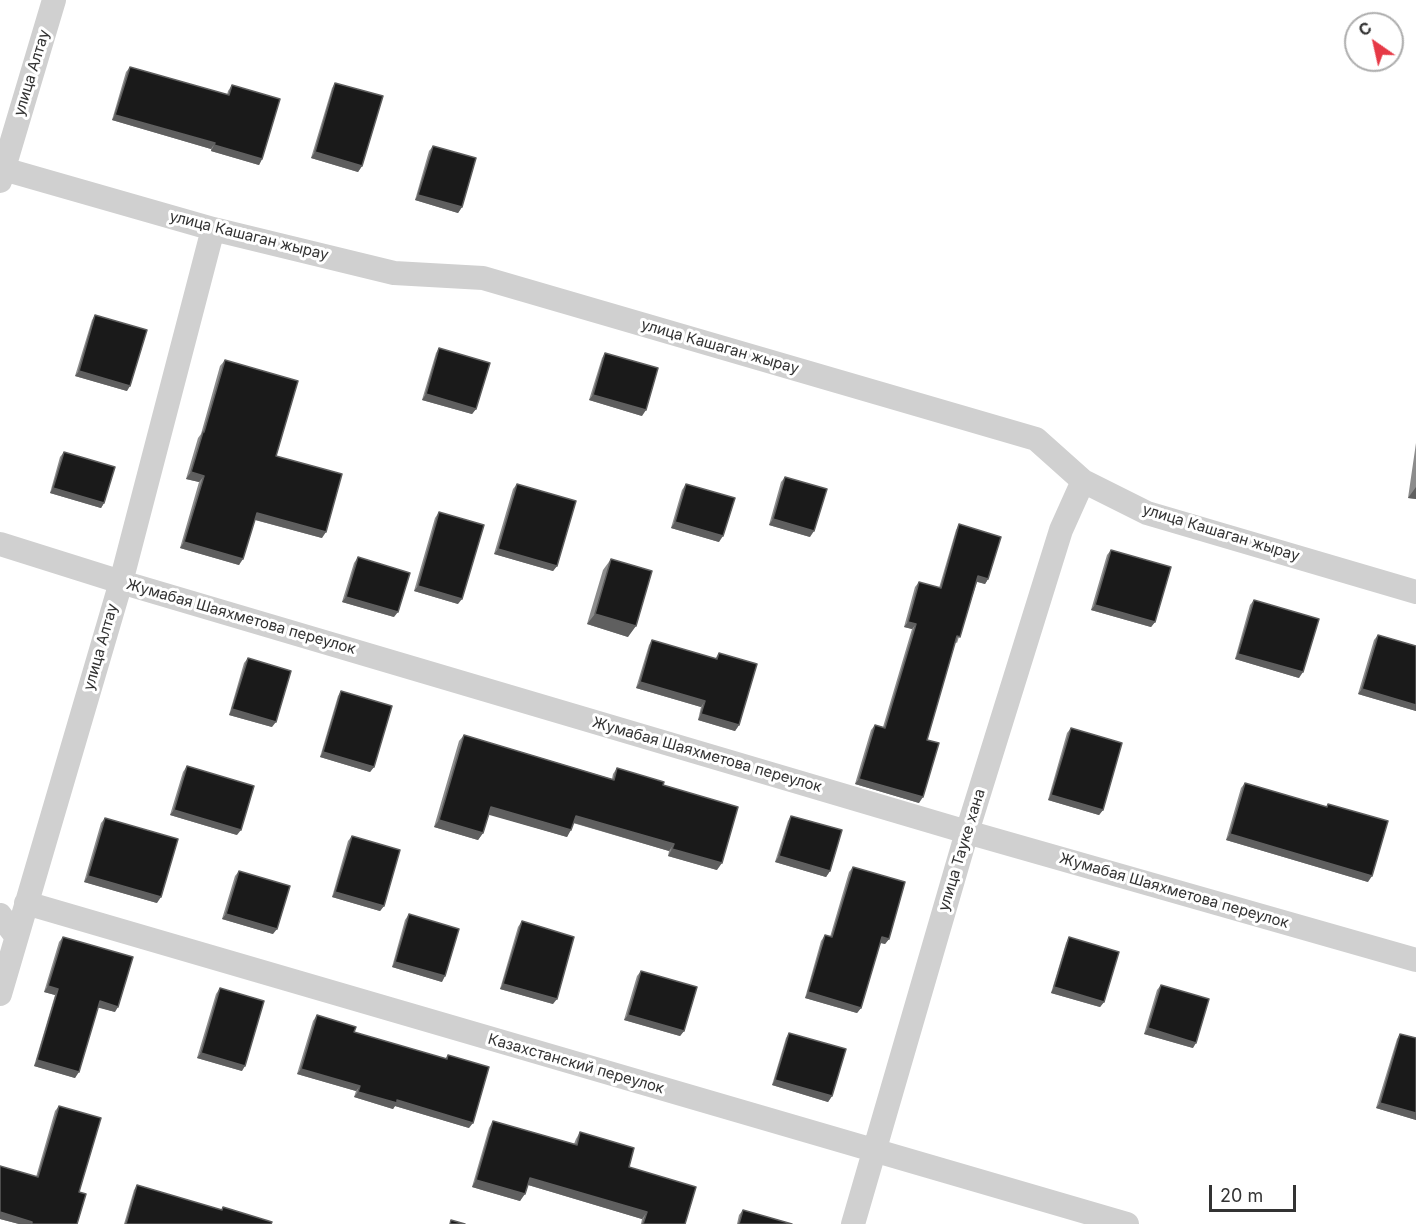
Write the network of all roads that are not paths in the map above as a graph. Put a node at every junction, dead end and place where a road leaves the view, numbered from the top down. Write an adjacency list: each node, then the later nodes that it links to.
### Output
1 (54, 0): 2 (street, улица Алтау)
2 (1, 172): 3 (street, улица Кашаган жырау)
3 (213, 228): 4 (street, улица Кашаган жырау); 6 (street, улица Алтау)
4 (1083, 481): 7 (street, улица Кашаган жырау); 8 (street, улица Тауке хана)
5 (0, 544): 6 (street, Жумабая Шаяхметова переулок)
6 (121, 582): 8 (street, Жумабая Шаяхметова переулок); 9 (street, улица Алтау)
7 (1416, 592)
8 (967, 832): 12 (street, Жумабая Шаяхметова переулок); 14 (street, улица Тауке хана)
9 (26, 903): 11 (street, улица Алтау); 14 (street, Казахстанский переулок)
10 (0, 915): 11 (street)
11 (16, 936): 13 (street, улица Алтау)
12 (1416, 960)
13 (0, 993)
14 (874, 1151): 15 (street, улица Тауке хана); 16 (street, Казахстанский переулок)
15 (853, 1224)
16 (1127, 1224)

